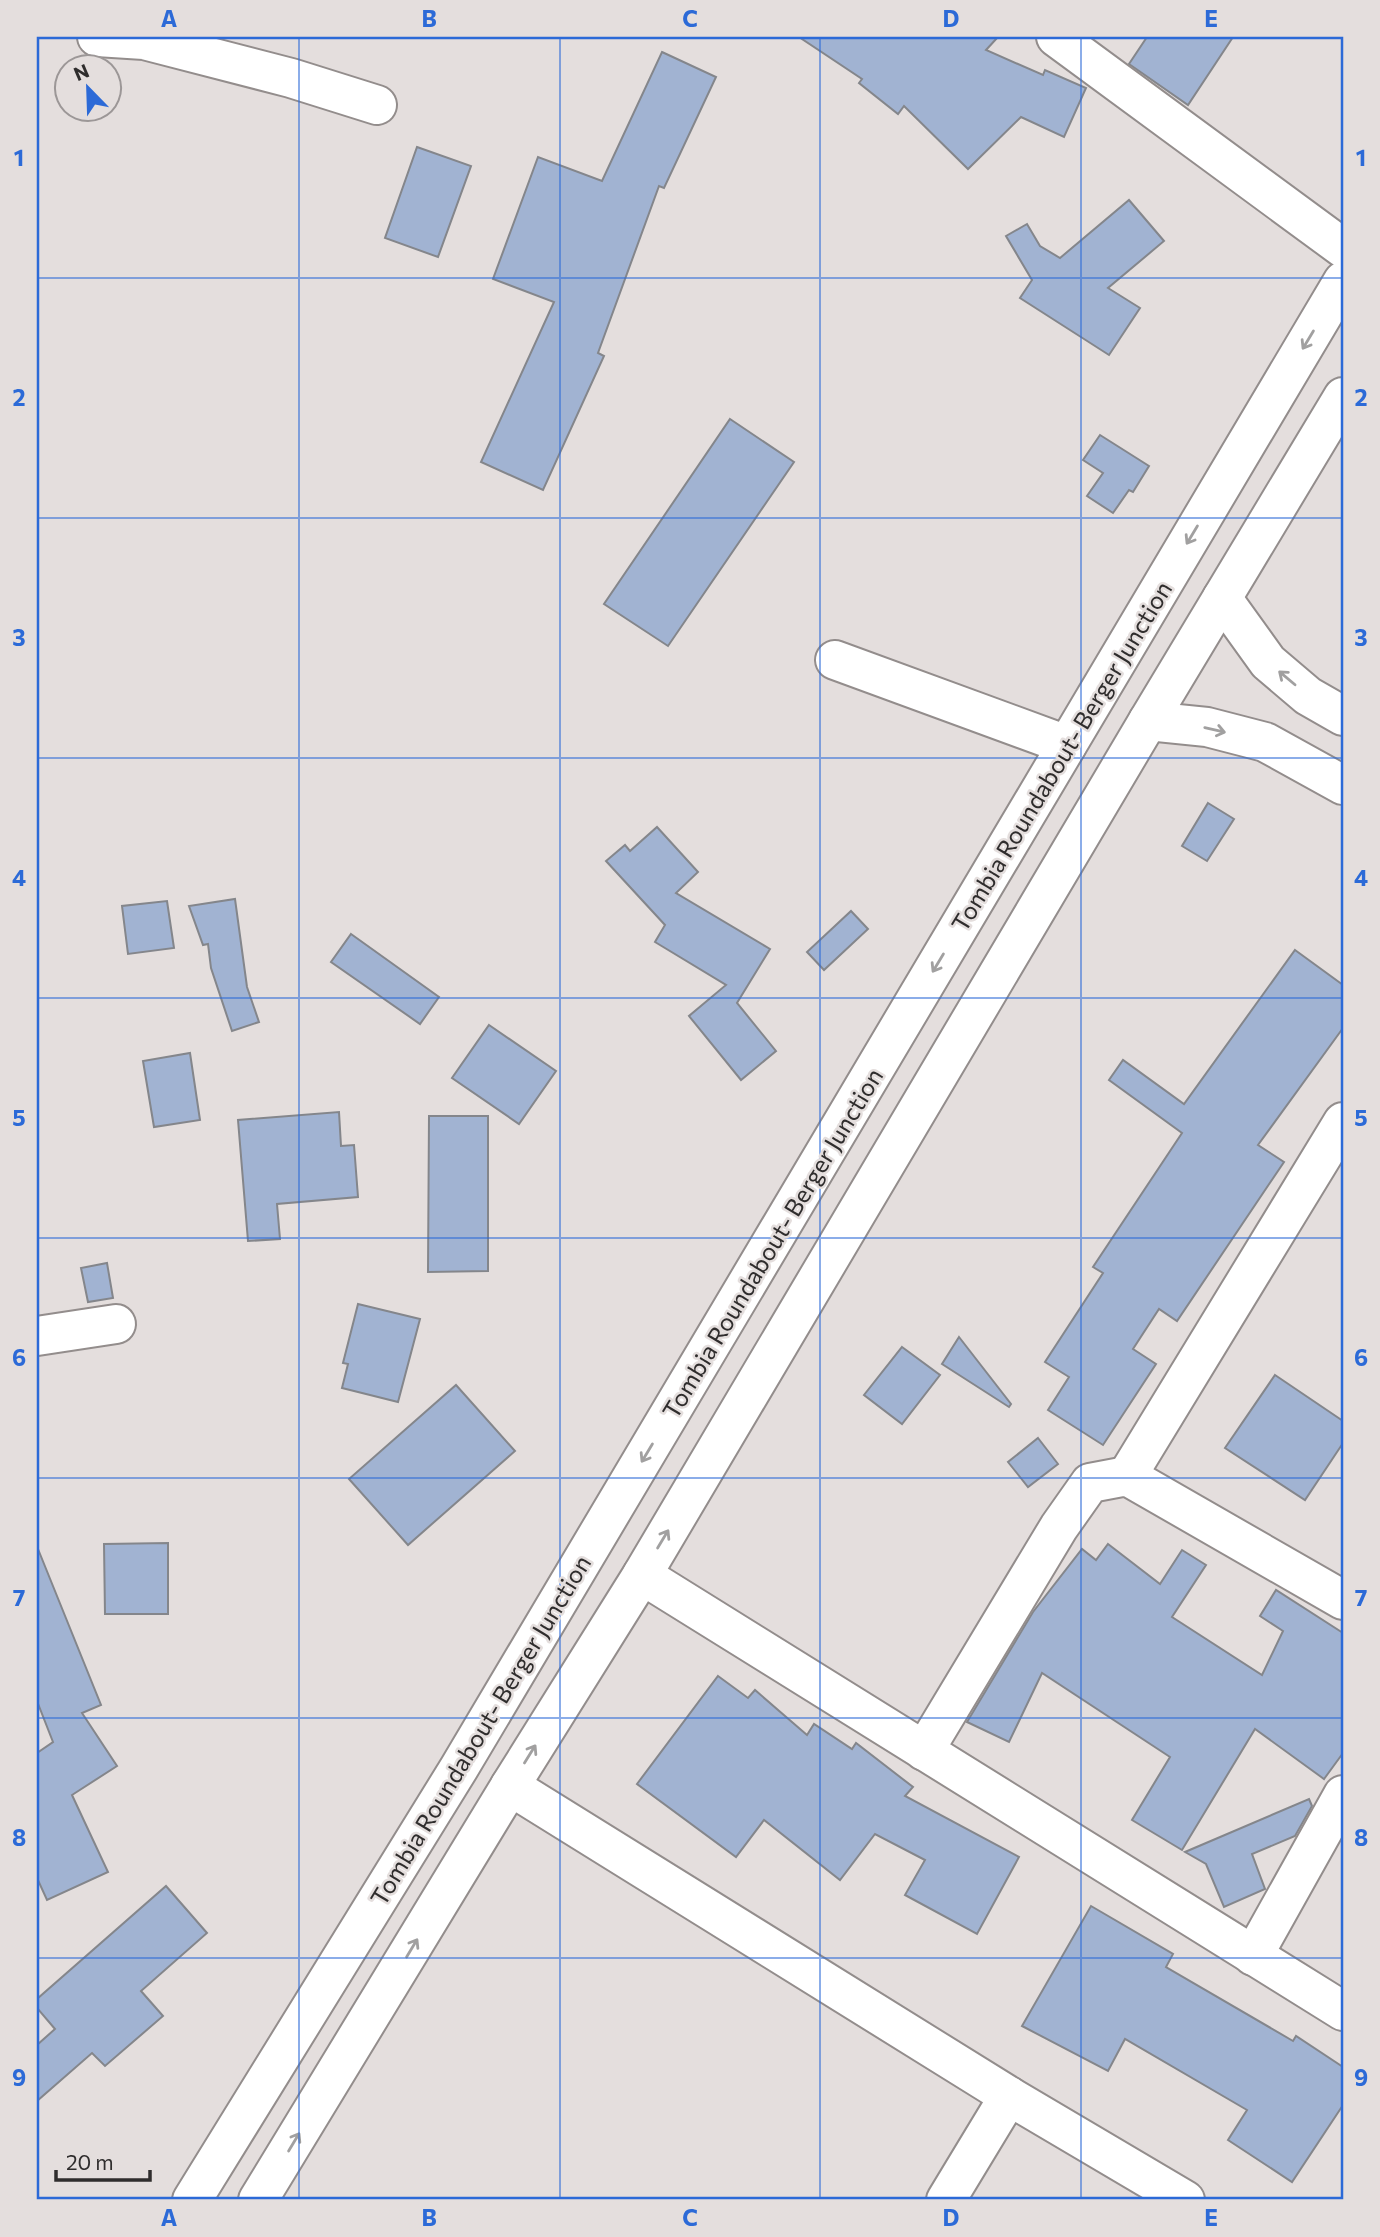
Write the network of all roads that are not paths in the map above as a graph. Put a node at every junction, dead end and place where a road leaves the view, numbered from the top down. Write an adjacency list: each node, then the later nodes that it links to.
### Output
1 (97, 37): 3 (main road)
2 (1056, 37): 4 (main road)
3 (377, 105)
4 (1343, 248)
5 (1343, 281): 11 (main road, Tombia Roundabout- Berger Junction, one-way to 11)
6 (1343, 397): 7 (main road)
7 (1223, 598): 9 (main road, one-way to 7); 10 (main road)
8 (835, 660): 11 (main road)
9 (1343, 716)
10 (1147, 721): 12 (main road, one-way to 12); 17 (main road, one-way to 10)
11 (1067, 745): 25 (main road, Tombia Roundabout- Berger Junction, one-way to 25)
12 (1343, 785)
13 (1343, 1122): 16 (main road)
14 (117, 1324): 15 (main road)
15 (37, 1336)
16 (1127, 1476): 18 (main road); 19 (main road)
17 (642, 1575): 19 (main road); 20 (main road, one-way to 17)
18 (1343, 1601)
19 (924, 1751): 22 (main road)
20 (510, 1786): 24 (main road); 26 (main road, one-way to 20)
21 (1343, 1795): 22 (main road)
22 (1254, 1956): 23 (main road)
23 (1343, 2011)
24 (1009, 2095): 27 (main road); 28 (main road)
25 (192, 2200)
26 (258, 2200)
27 (946, 2200)
28 (1185, 2200)

